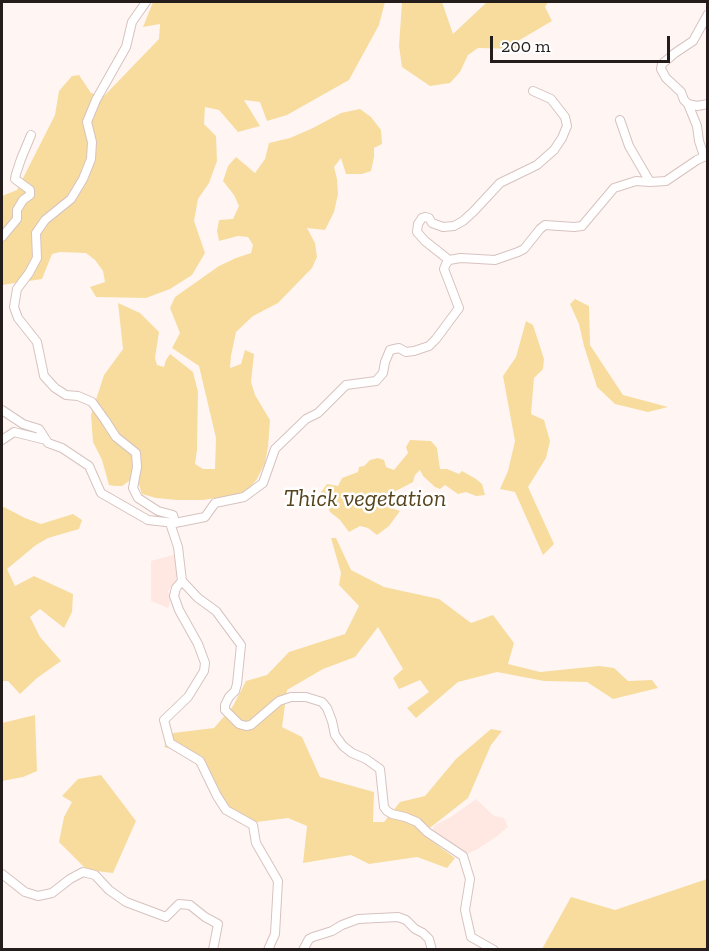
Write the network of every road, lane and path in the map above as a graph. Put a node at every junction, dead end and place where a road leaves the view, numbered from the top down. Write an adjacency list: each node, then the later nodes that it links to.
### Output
1 (146, 2): 15 (street)
2 (708, 14): 4 (street)
3 (532, 91): 11 (street)
4 (688, 104): 5 (street); 8 (street)
5 (708, 104)
6 (620, 120): 9 (street)
7 (31, 135): 10 (street)
8 (708, 154): 9 (street)
9 (650, 182): 11 (street)
10 (2, 237)
11 (449, 260): 15 (street)
12 (2, 410): 14 (street)
13 (2, 440): 14 (street)
14 (46, 440): 15 (street)
15 (174, 522): 16 (street)
16 (182, 581): 20 (street); 22 (street)
17 (2, 874): 19 (street)
18 (303, 948): 21 (street)
19 (213, 950)
20 (268, 950)
21 (432, 950)
22 (494, 950)

